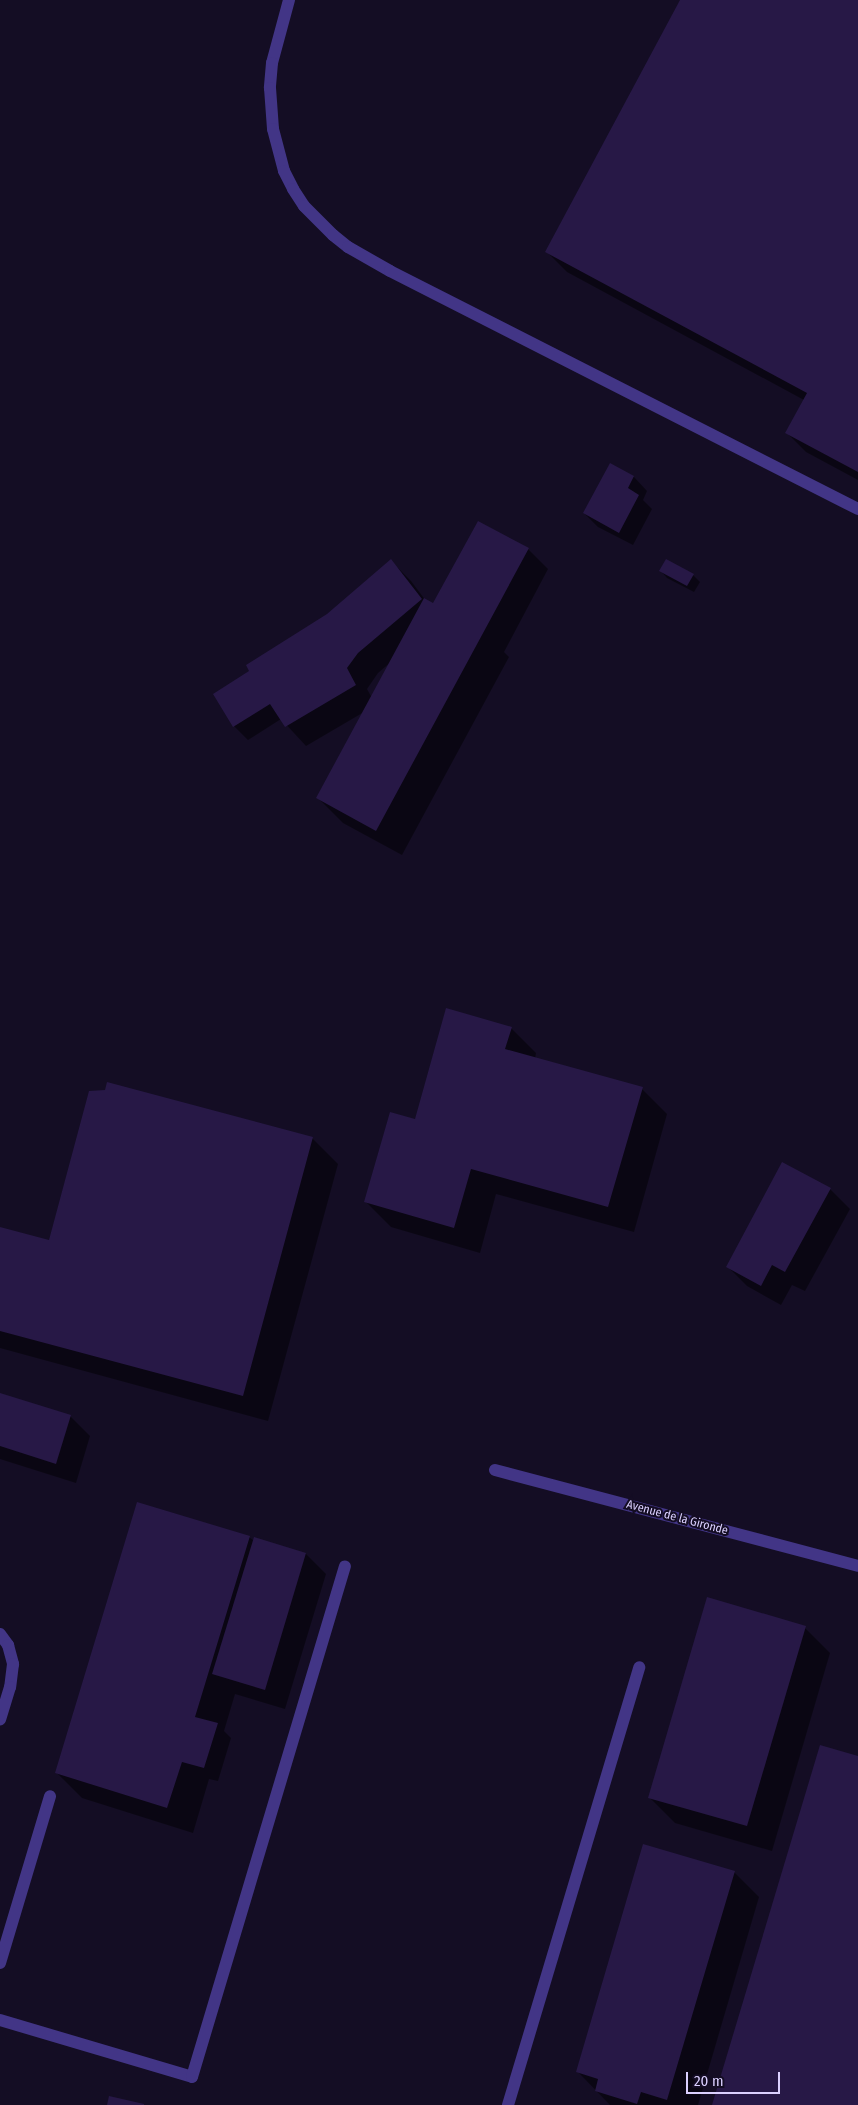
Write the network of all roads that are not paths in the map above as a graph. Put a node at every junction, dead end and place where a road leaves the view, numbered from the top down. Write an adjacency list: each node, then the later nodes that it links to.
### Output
1 (289, 0): 2 (lane)
2 (858, 508)
3 (495, 1470): 5 (lane, Avenue de la Gironde)
4 (345, 1566): 11 (lane)
5 (858, 1566)
6 (0, 1634): 8 (lane)
7 (639, 1667): 12 (lane)
8 (0, 1719)
9 (50, 1796): 10 (lane)
10 (0, 1963)
11 (0, 2020)
12 (508, 2105)

